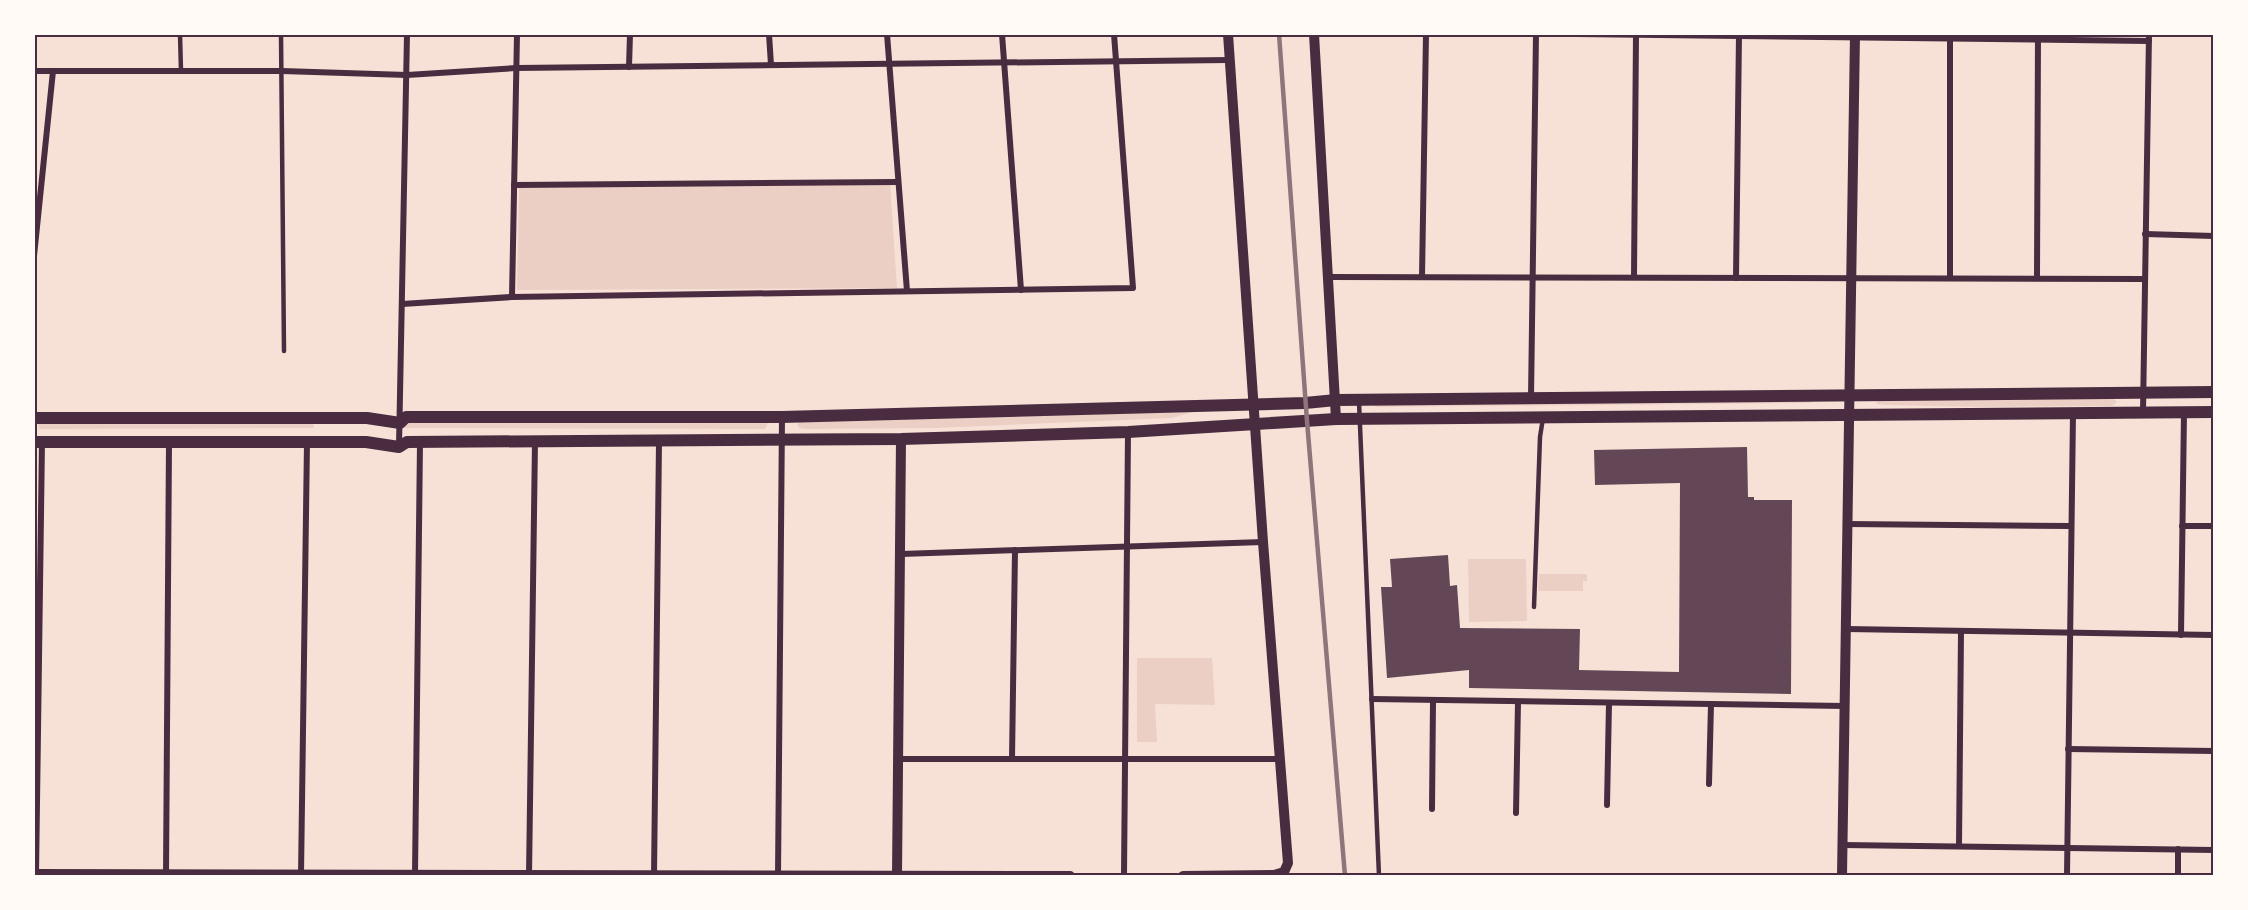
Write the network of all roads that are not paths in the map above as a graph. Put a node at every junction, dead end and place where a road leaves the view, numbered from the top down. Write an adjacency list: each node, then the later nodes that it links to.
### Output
1 (180, 34): 30 (lane)
2 (282, 34): 31 (lane)
3 (407, 34): 32 (street)
4 (517, 34): 27 (street)
5 (630, 34): 26 (street)
6 (769, 34): 25 (street)
7 (887, 34): 24 (street)
8 (1002, 34): 23 (street)
9 (1114, 34): 22 (street)
10 (1228, 34): 21 (street)
11 (1314, 34): 40 (street)
12 (1425, 34): 41 (street)
13 (1536, 34): 42 (street)
14 (1576, 34): 15 (street)
15 (1636, 35): 16 (street); 43 (street)
16 (1739, 35): 17 (street); 44 (street)
17 (1855, 36): 18 (street); 45 (street)
18 (1950, 37): 19 (street); 46 (street)
19 (2038, 37): 20 (street); 47 (street)
20 (2149, 38): 37 (street)
21 (1229, 60): 22 (street); 60 (street)
22 (1116, 61): 23 (street); 49 (street)
23 (1004, 63): 24 (street); 49 (street)
24 (889, 64): 25 (street); 35 (street)
25 (771, 65): 26 (street)
26 (629, 67): 27 (street)
27 (516, 68): 32 (street); 36 (street)
28 (34, 71): 29 (street)
29 (53, 71): 30 (street); 34 (street)
30 (181, 71): 31 (street)
31 (282, 71): 32 (street); 53 (lane)
32 (407, 75): 52 (street)
33 (34, 172): 34 (street)
34 (43, 172): 39 (street)
35 (898, 182): 36 (street); 50 (street)
36 (514, 185): 51 (street)
37 (2145, 234): 38 (street); 48 (street)
38 (2214, 236)
39 (34, 256)
40 (1329, 277): 41 (street); 59 (street)
41 (1422, 277): 42 (street)
42 (1533, 277): 43 (street); 57 (street)
43 (1634, 277): 44 (street)
44 (1736, 278): 45 (street)
45 (1851, 278): 46 (street); 56 (street)
46 (1950, 278): 47 (street)
47 (2037, 278): 48 (street)
48 (2145, 279): 55 (street)
49 (1021, 290): 50 (street)
50 (907, 291): 51 (street)
51 (512, 297): 52 (street)
52 (402, 304): 71 (street)
53 (284, 351)
54 (2214, 392): 55 (main road)
55 (2143, 393): 56 (main road); 64 (street)
56 (1850, 395): 57 (main road); 65 (street)
57 (1531, 398): 58 (main road)
58 (1359, 399): 59 (main road); 70 (lane)
59 (1336, 400): 60 (main road); 69 (street)
60 (1254, 404): 66 (main road); 72 (street)
61 (2184, 412): 62 (main road); 64 (main road); 84 (street)
62 (2214, 412)
63 (2073, 413): 64 (main road); 65 (main road); 85 (street)
64 (2143, 413)
65 (1849, 416): 68 (main road); 83 (street)
66 (782, 417): 71 (main road); 76 (street)
67 (34, 418): 71 (main road)
68 (1543, 418): 70 (main road); 91 (lane)
69 (1336, 419): 70 (main road); 72 (main road)
70 (1360, 419): 97 (lane)
71 (400, 423): 82 (street)
72 (1255, 425): 73 (main road); 87 (street)
73 (1128, 432): 74 (main road); 88 (street)
74 (901, 439): 76 (main road); 90 (street)
75 (535, 441): 80 (main road); 81 (main road); 122 (street)
76 (782, 441): 81 (main road); 124 (street)
77 (38, 442): 78 (main road); 118 (street)
78 (169, 442): 79 (main road); 119 (street)
79 (307, 442): 82 (main road); 120 (street)
80 (420, 442): 82 (main road); 121 (street)
81 (659, 442): 123 (street)
82 (399, 447)
83 (1847, 524): 85 (street); 92 (street)
84 (2182, 525): 86 (street); 95 (street)
85 (2071, 526): 94 (street)
86 (2214, 526)
87 (1263, 542): 88 (street); 108 (street)
88 (1126, 546): 89 (street); 107 (street)
89 (1015, 550): 90 (street); 106 (street)
90 (901, 554): 105 (street)
91 (1534, 607)
92 (1846, 629): 93 (street); 102 (street)
93 (1961, 631): 94 (street); 114 (street)
94 (2070, 633): 95 (street); 103 (street)
95 (2181, 634): 96 (street)
96 (2214, 635)
97 (1372, 699): 98 (street); 129 (lane)
98 (1433, 701): 99 (street); 111 (street)
99 (1518, 702): 100 (street); 112 (street)
100 (1609, 703): 101 (street); 110 (street)
101 (1711, 704): 102 (street); 109 (street)
102 (1845, 706): 113 (street)
103 (2068, 749): 104 (street); 115 (street)
104 (2214, 752)
105 (899, 759): 106 (street); 125 (street)
106 (1012, 759): 107 (street)
107 (1125, 759): 108 (street); 127 (street)
108 (1280, 759): 128 (street)
109 (1709, 784)
110 (1607, 805)
111 (1432, 809)
112 (1516, 813)
113 (1842, 845): 114 (street); 130 (street)
114 (1959, 846): 115 (street)
115 (2067, 848): 116 (street); 131 (street)
116 (2178, 849): 117 (street); 132 (street)
117 (2214, 850)
118 (36, 875): 119 (street)
119 (166, 875): 120 (street)
120 (301, 875): 121 (street)
121 (415, 875): 122 (street)
122 (529, 875): 123 (street)
123 (654, 875): 124 (street)
124 (778, 875): 125 (street)
125 (897, 875): 126 (street)
126 (1070, 876)
127 (1124, 876)
128 (1183, 876)
129 (1379, 876)
130 (1842, 876)
131 (2067, 876)
132 (2178, 876)

